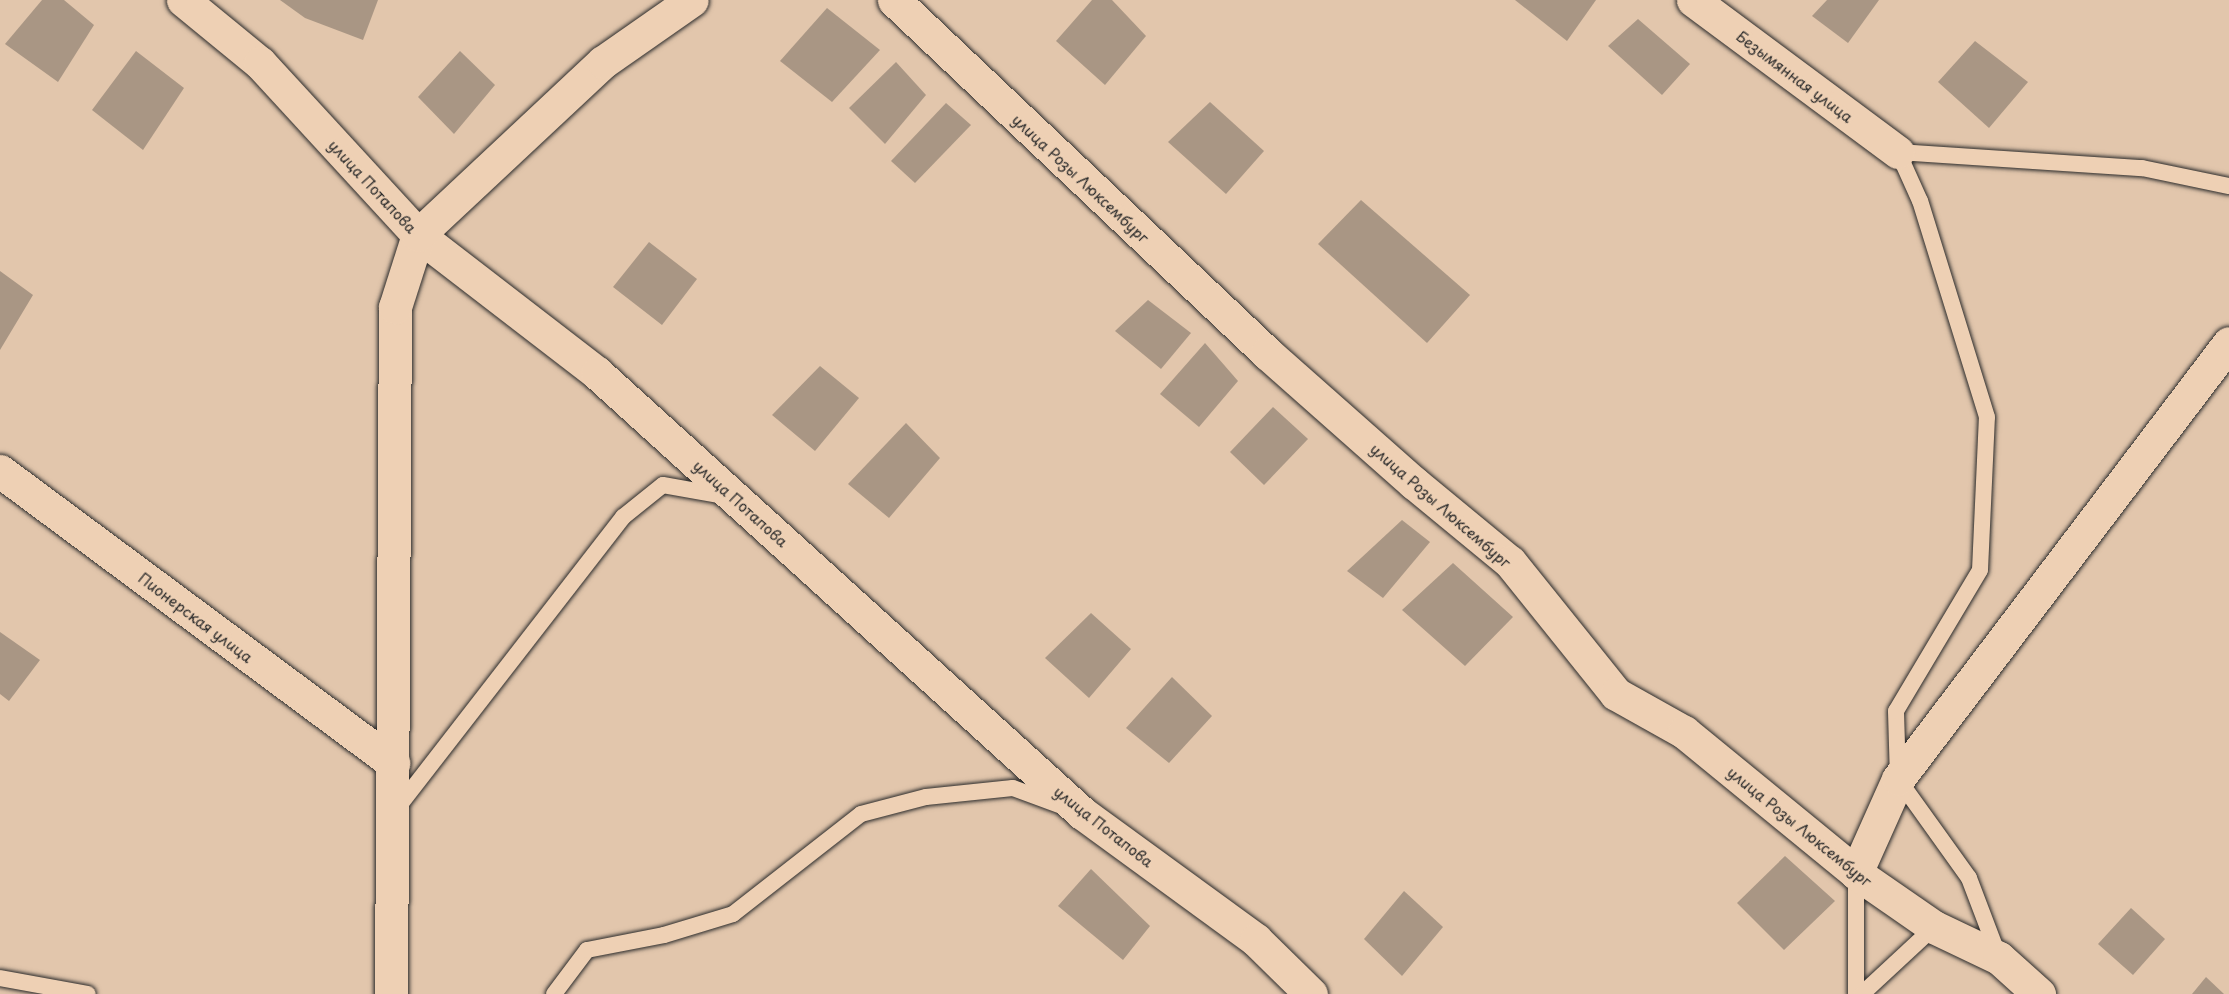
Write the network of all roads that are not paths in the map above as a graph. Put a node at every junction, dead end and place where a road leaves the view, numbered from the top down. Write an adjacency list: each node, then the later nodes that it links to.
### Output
1 (183, 0): 7 (street, улица Потапова)
2 (692, 0): 7 (street)
3 (894, 0): 15 (street, улица Розы Люксембург)
4 (1693, 0): 5 (street, Безымянная улица)
5 (1898, 152): 6 (lane); 12 (lane)
6 (2229, 186)
7 (418, 235): 10 (street, улица Потапова); 11 (street)
8 (2229, 343): 12 (street)
9 (0, 471): 11 (street, Пионерская улица)
10 (735, 498): 13 (street, улица Потапова); 14 (lane)
11 (393, 763): 14 (street)
12 (1898, 779): 15 (street); 17 (lane)
13 (1082, 813): 21 (lane); 22 (street, улица Потапова)
14 (392, 816): 20 (street)
15 (1856, 873): 16 (street, улица Розы Люксембург); 23 (lane)
16 (1934, 927): 17 (street, улица Розы Люксембург); 24 (lane)
17 (1999, 958): 25 (street, улица Розы Люксембург)
18 (0, 978): 19 (lane)
19 (88, 994)
20 (391, 994)
21 (554, 994)
22 (1311, 994)
23 (1857, 994)
24 (1862, 994)
25 (2039, 994)

